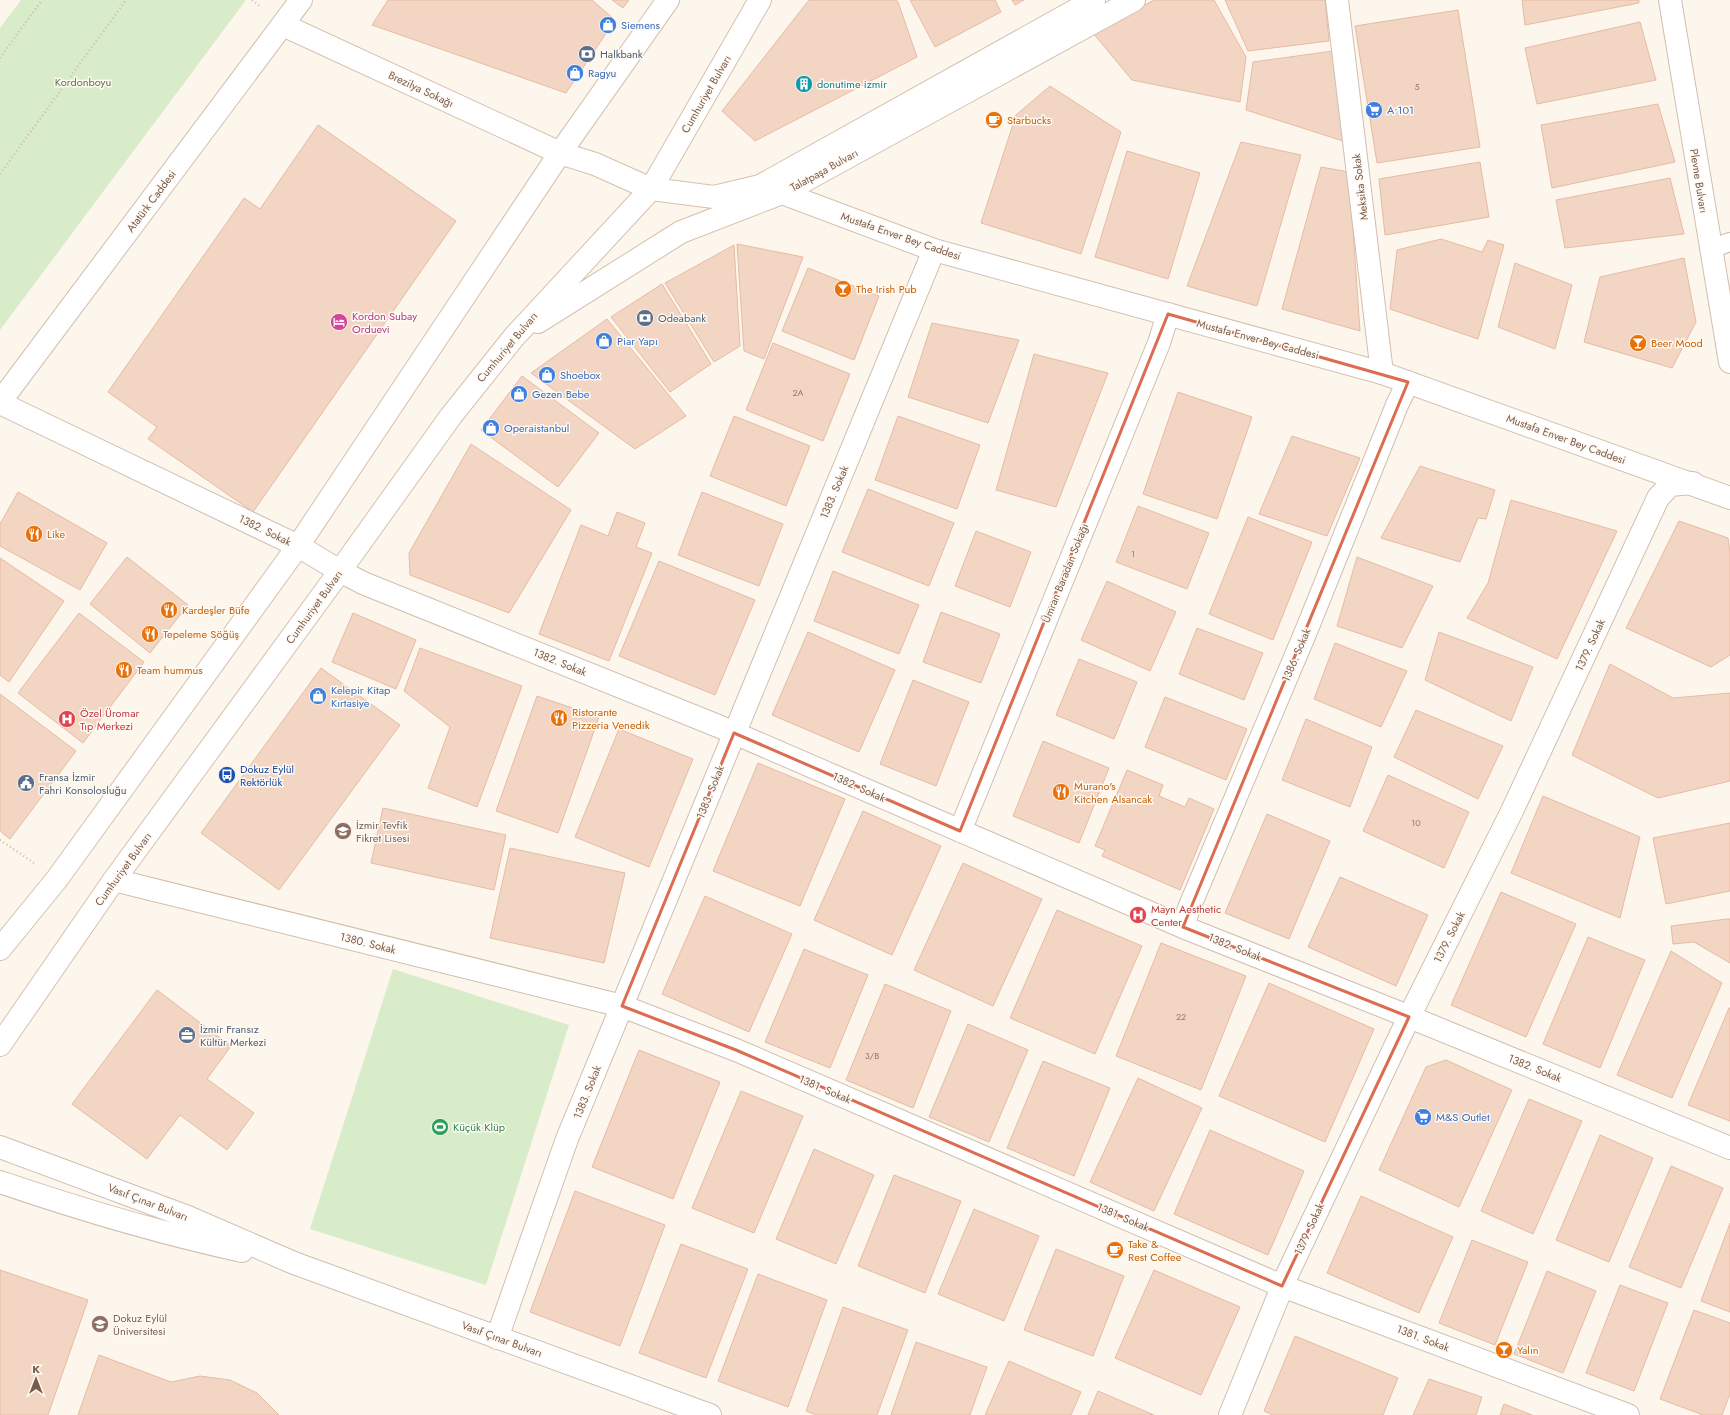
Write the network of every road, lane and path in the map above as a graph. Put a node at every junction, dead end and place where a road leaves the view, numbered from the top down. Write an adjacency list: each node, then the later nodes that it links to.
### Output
1 (42, 0): 11 (path)
2 (126, 0): 13 (path)
3 (301, 0): 10 (street, Atatürk Caddesi)
4 (668, 0): 12 (street)
5 (760, 0): 14 (street, Cumhuriyet Bulvarı)
6 (1094, 0): 14 (street, Talatpaşa Bulvarı)
7 (1134, 0): 15 (street, Talatpaşa Bulvarı)
8 (1337, 0): 21 (street, Meksika Sokak)
9 (1670, 0): 16 (street, Plevne Bulvarı)
10 (283, 25): 12 (street, Brezilya Sokağı); 23 (street, Atatürk Caddesi)
11 (0, 58)
12 (560, 153): 14 (street); 26 (street)
13 (0, 174)
14 (651, 188): 19 (street, Cumhuriyet Bulvarı)
15 (782, 193): 17 (street, Mustafa Enver Bey Caddesi); 19 (street, Talatpaşa Bulvarı)
16 (1720, 246): 20 (street, Plevne Bulvarı)
17 (934, 250): 18 (street, Mustafa Enver Bey Caddesi); 28 (street, 1383. Sokak)
18 (1168, 314): 21 (street, Mustafa Enver Bey Caddesi); 29 (street, Ümran Baradan Sokağı)
19 (514, 337): 27 (street, Cumhuriyet Bulvarı)
20 (1730, 362)
21 (1382, 373): 22 (street, Mustafa Enver Bey Caddesi)
22 (1408, 382): 24 (street, Mustafa Enver Bey Caddesi); 33 (street, 1386. Sokak)
23 (0, 402): 26 (street, 1382. Sokak)
24 (1692, 483): 25 (street, Mustafa Enver Bey Caddesi); 36 (street, 1379. Sokak)
25 (1730, 498)
26 (298, 546): 27 (street, 1382. Sokak); 31 (street)
27 (340, 572): 28 (street, 1382. Sokak); 32 (street, Cumhuriyet Bulvarı)
28 (734, 733): 29 (street, 1382. Sokak); 35 (street, 1383. Sokak)
29 (960, 831): 33 (street, 1382. Sokak)
30 (0, 840): 31 (path)
31 (57, 879): 34 (street)
32 (114, 880): 35 (street, 1380. Sokak); 37 (street, Cumhuriyet Bulvarı)
33 (1183, 927): 36 (street, 1382. Sokak)
34 (0, 949)
35 (622, 1006): 42 (street, 1381. Sokak); 43 (street, 1383. Sokak)
36 (1409, 1016): 39 (street, 1382. Sokak); 42 (street, 1379. Sokak)
37 (0, 1045)
38 (0, 1147): 41 (street, Vasıf Çınar Bulvarı)
39 (1730, 1148)
40 (0, 1182): 41 (street, Vasıf Çınar Bulvarı)
41 (294, 1263): 43 (street, Vasıf Çınar Bulvarı)
42 (1282, 1286): 45 (street, 1379. Sokak); 46 (street, 1381. Sokak)
43 (498, 1338): 44 (street, Vasıf Çınar Bulvarı)
44 (710, 1415)
45 (1230, 1415)
46 (1628, 1415)

